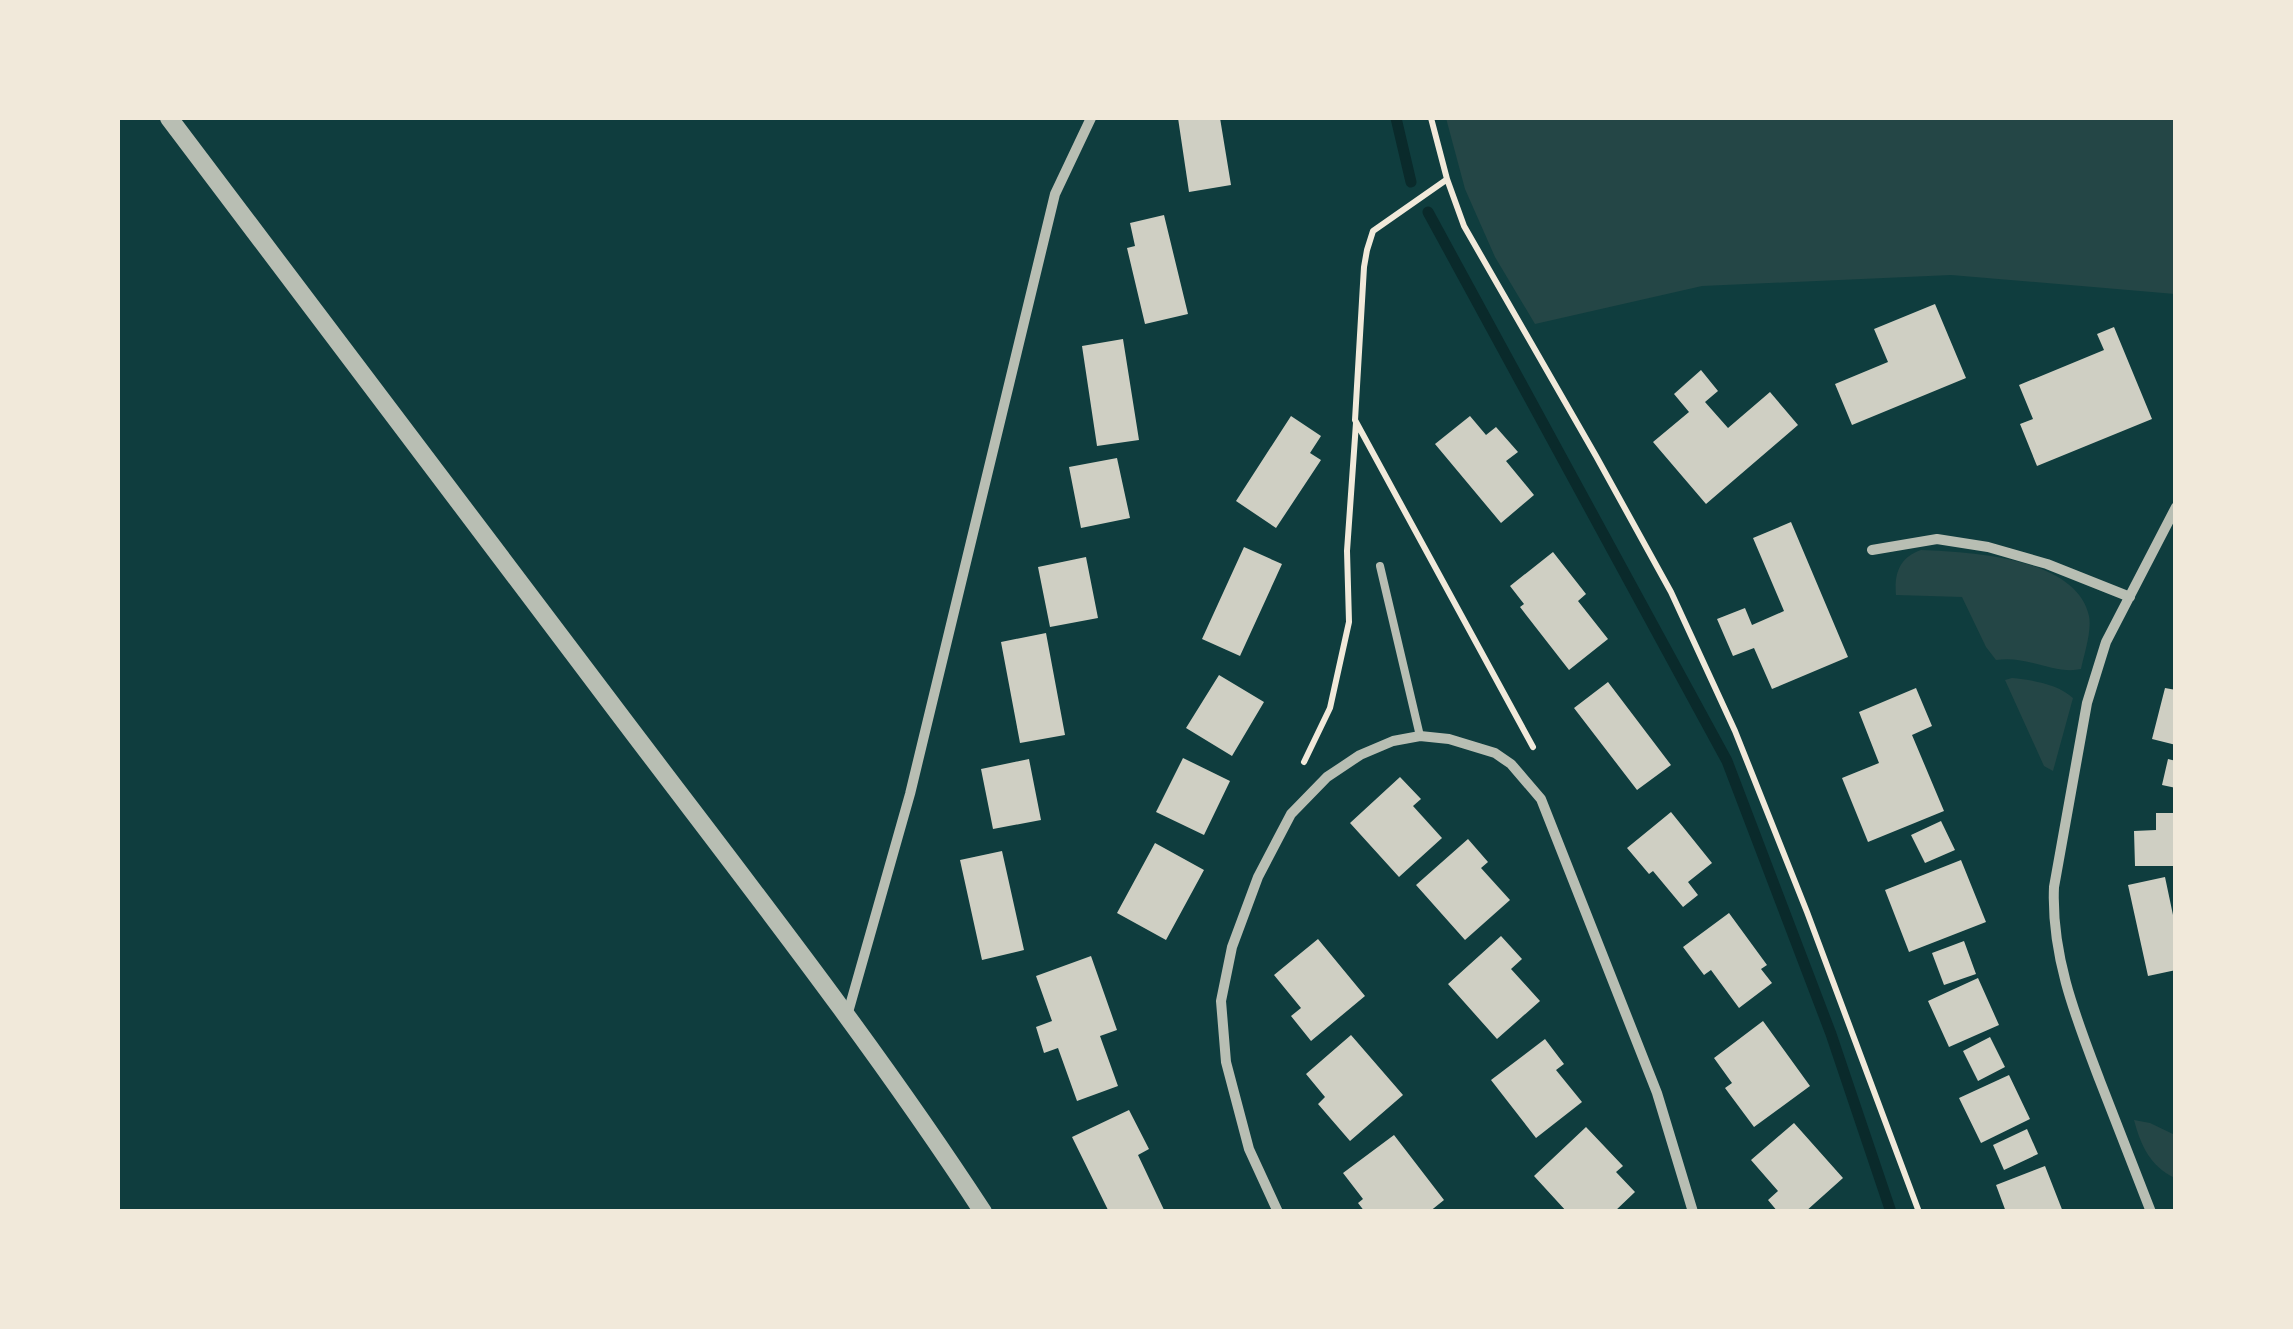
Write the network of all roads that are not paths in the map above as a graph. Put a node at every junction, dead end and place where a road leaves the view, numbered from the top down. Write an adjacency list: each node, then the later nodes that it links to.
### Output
1 (169, 118): 8 (street)
2 (1092, 118): 8 (street)
3 (2176, 507): 6 (street)
4 (1872, 550): 6 (street)
5 (1380, 566): 7 (lane)
6 (2130, 597): 12 (street)
7 (1420, 736): 10 (street); 11 (street)
8 (847, 1016): 9 (street)
9 (983, 1212)
10 (1278, 1212)
11 (1694, 1212)
12 (2151, 1212)

